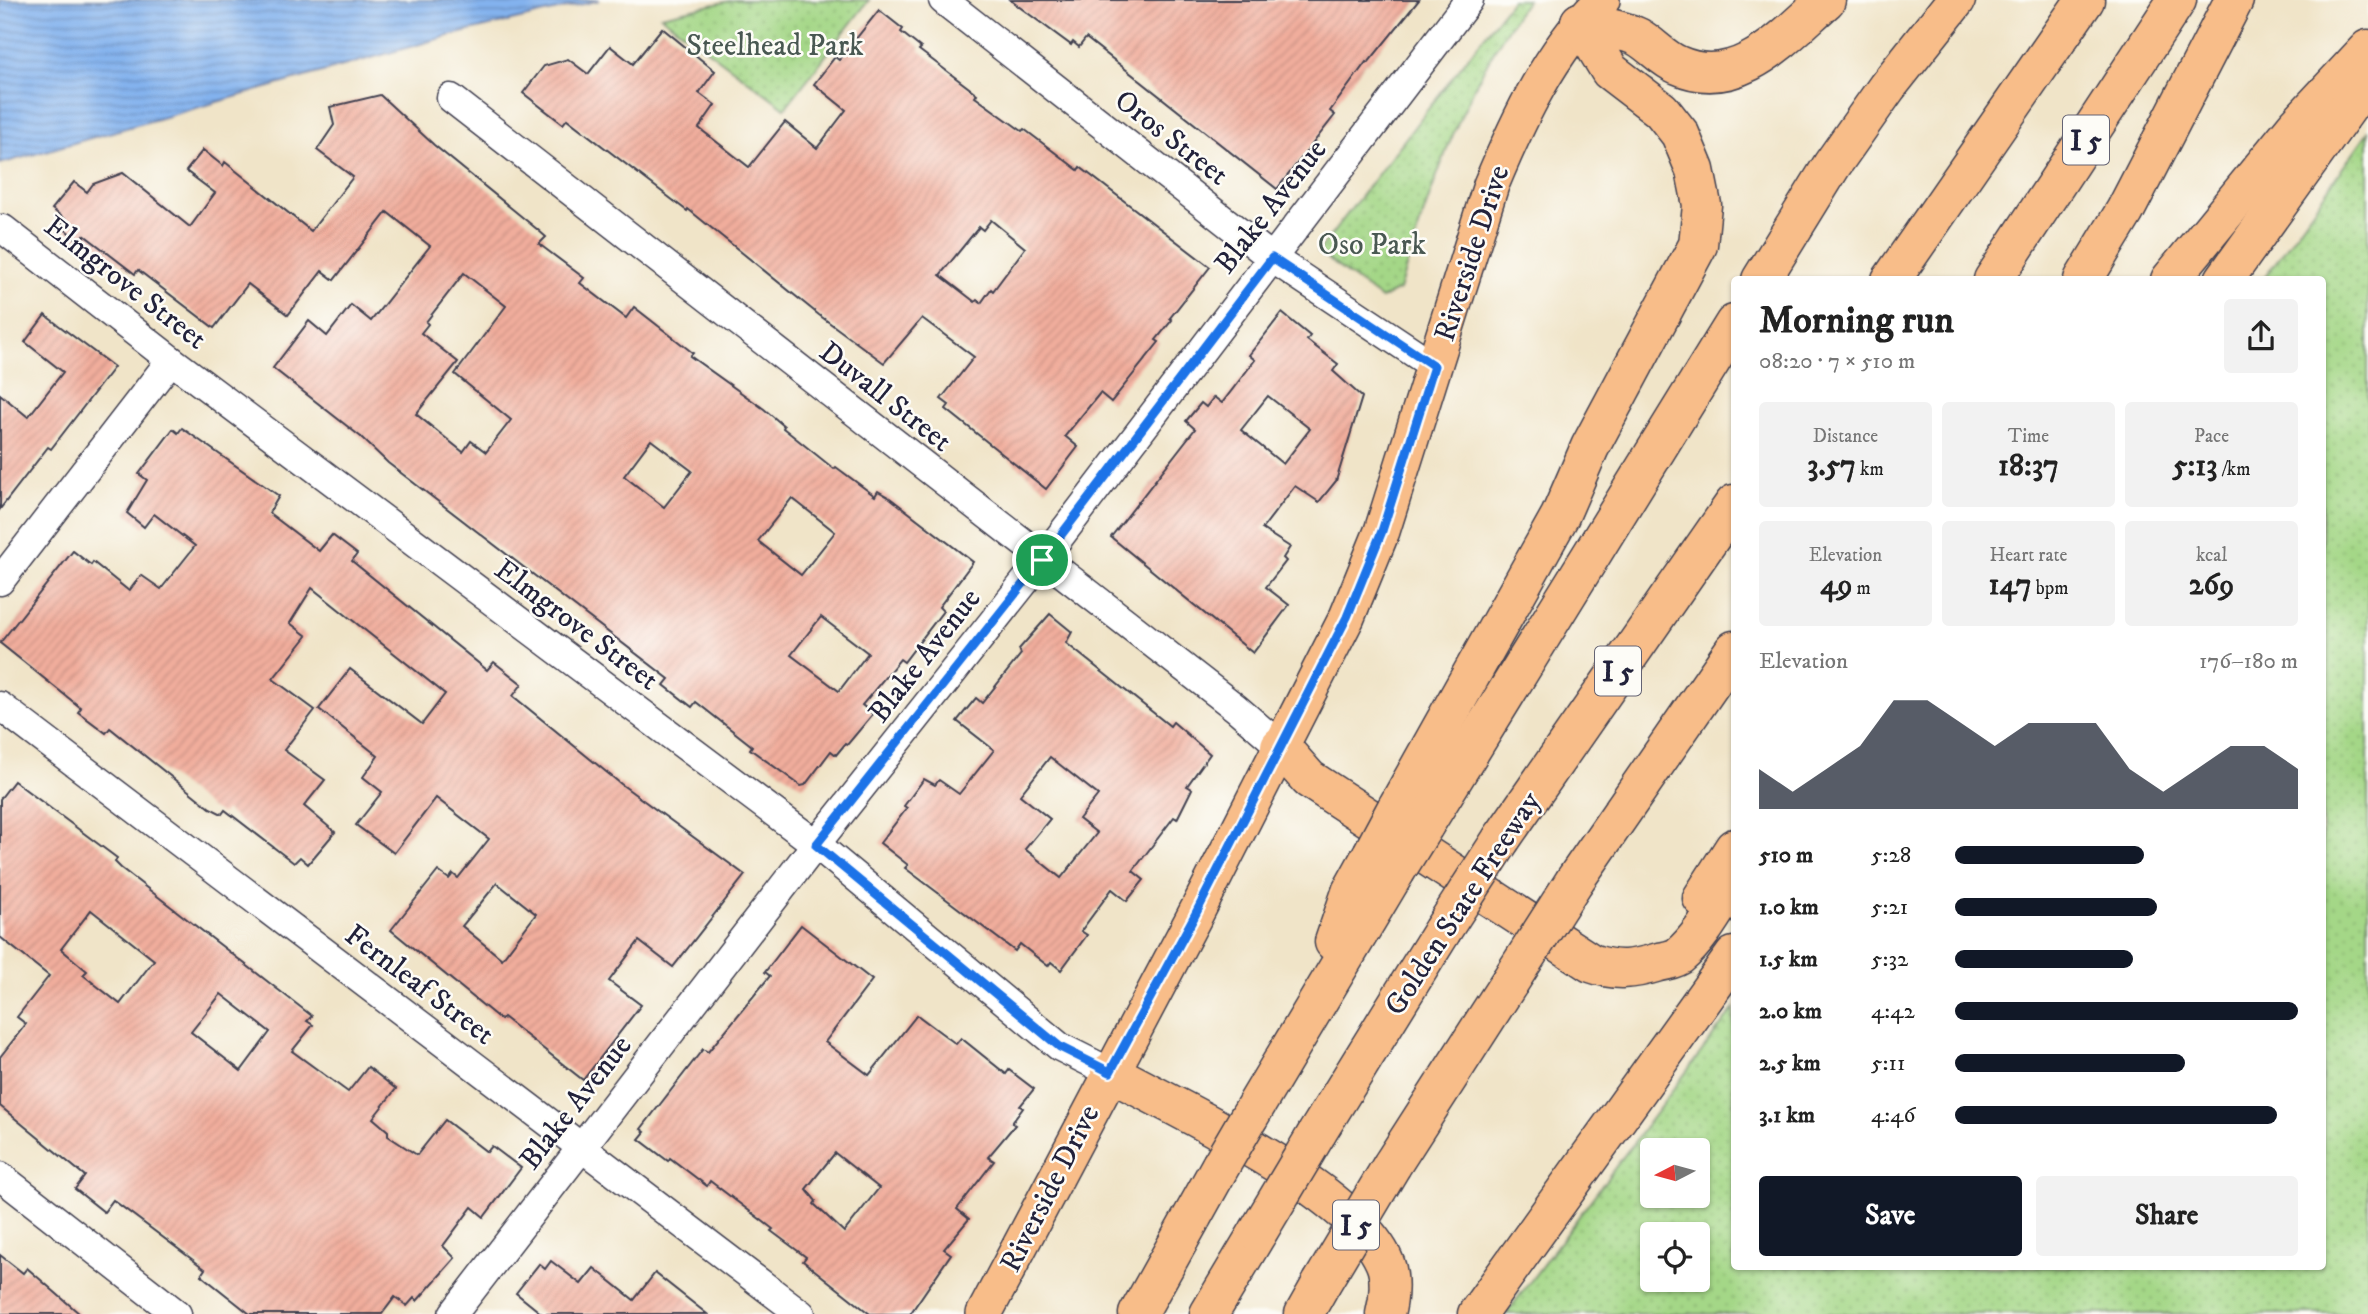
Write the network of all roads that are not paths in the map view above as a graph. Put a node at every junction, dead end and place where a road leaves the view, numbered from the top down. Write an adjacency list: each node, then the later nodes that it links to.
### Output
1 (943, 0): 13 (street, Oros Street)
2 (1469, 0): 13 (street, Blake Avenue)
3 (1826, 0): 8 (highway)
4 (1956, 0): 14 (highway)
5 (2085, 0): 15 (highway)
6 (2177, 0): 16 (highway, I 5)
7 (2235, 0): 17 (highway)
8 (1591, 11): 22 (main road, Riverside Drive); 29 (highway)
9 (2368, 49): 18 (highway)
10 (2368, 79): 19 (highway)
11 (451, 98): 24 (street, Duvall Street)
12 (3, 229): 21 (street, Elmgrove Street)
13 (1272, 258): 22 (street, Oros Street); 24 (street, Blake Avenue)
14 (1763, 276)
15 (1894, 276)
16 (1996, 276)
17 (2085, 276)
18 (2173, 276)
19 (2227, 276)
20 (1731, 329): 29 (highway)
21 (172, 360): 25 (street); 30 (street, Elmgrove Street)
22 (1434, 366): 28 (main road, Riverside Drive)
23 (1731, 509): 44 (highway, Golden State Freeway / I 5, bridge)
24 (1042, 560): 28 (street, Duvall Street); 30 (street, Blake Avenue)
25 (0, 581)
26 (1731, 654): 38 (highway, I 5, bridge)
27 (0, 706): 36 (street, Fernleaf Street)
28 (1280, 746): 34 (highway); 35 (main road, Riverside Drive)
29 (1410, 818): 43 (highway, bridge)
30 (816, 845): 35 (street, Elmgrove Street); 36 (street, Blake Avenue)
31 (1731, 853): 34 (highway)
32 (1731, 885): 34 (highway)
33 (1731, 960): 46 (highway)
34 (1653, 964)
35 (1110, 1072): 42 (main road, Riverside Drive); 45 (highway)
36 (581, 1149): 40 (street, Blake Avenue); 41 (street, Fernleaf Street)
37 (0, 1176): 39 (street)
38 (1312, 1299)
39 (177, 1314)
40 (453, 1314)
41 (801, 1314)
42 (984, 1314)
43 (1138, 1314)
44 (1209, 1314)
45 (1385, 1314)
46 (1477, 1314)

